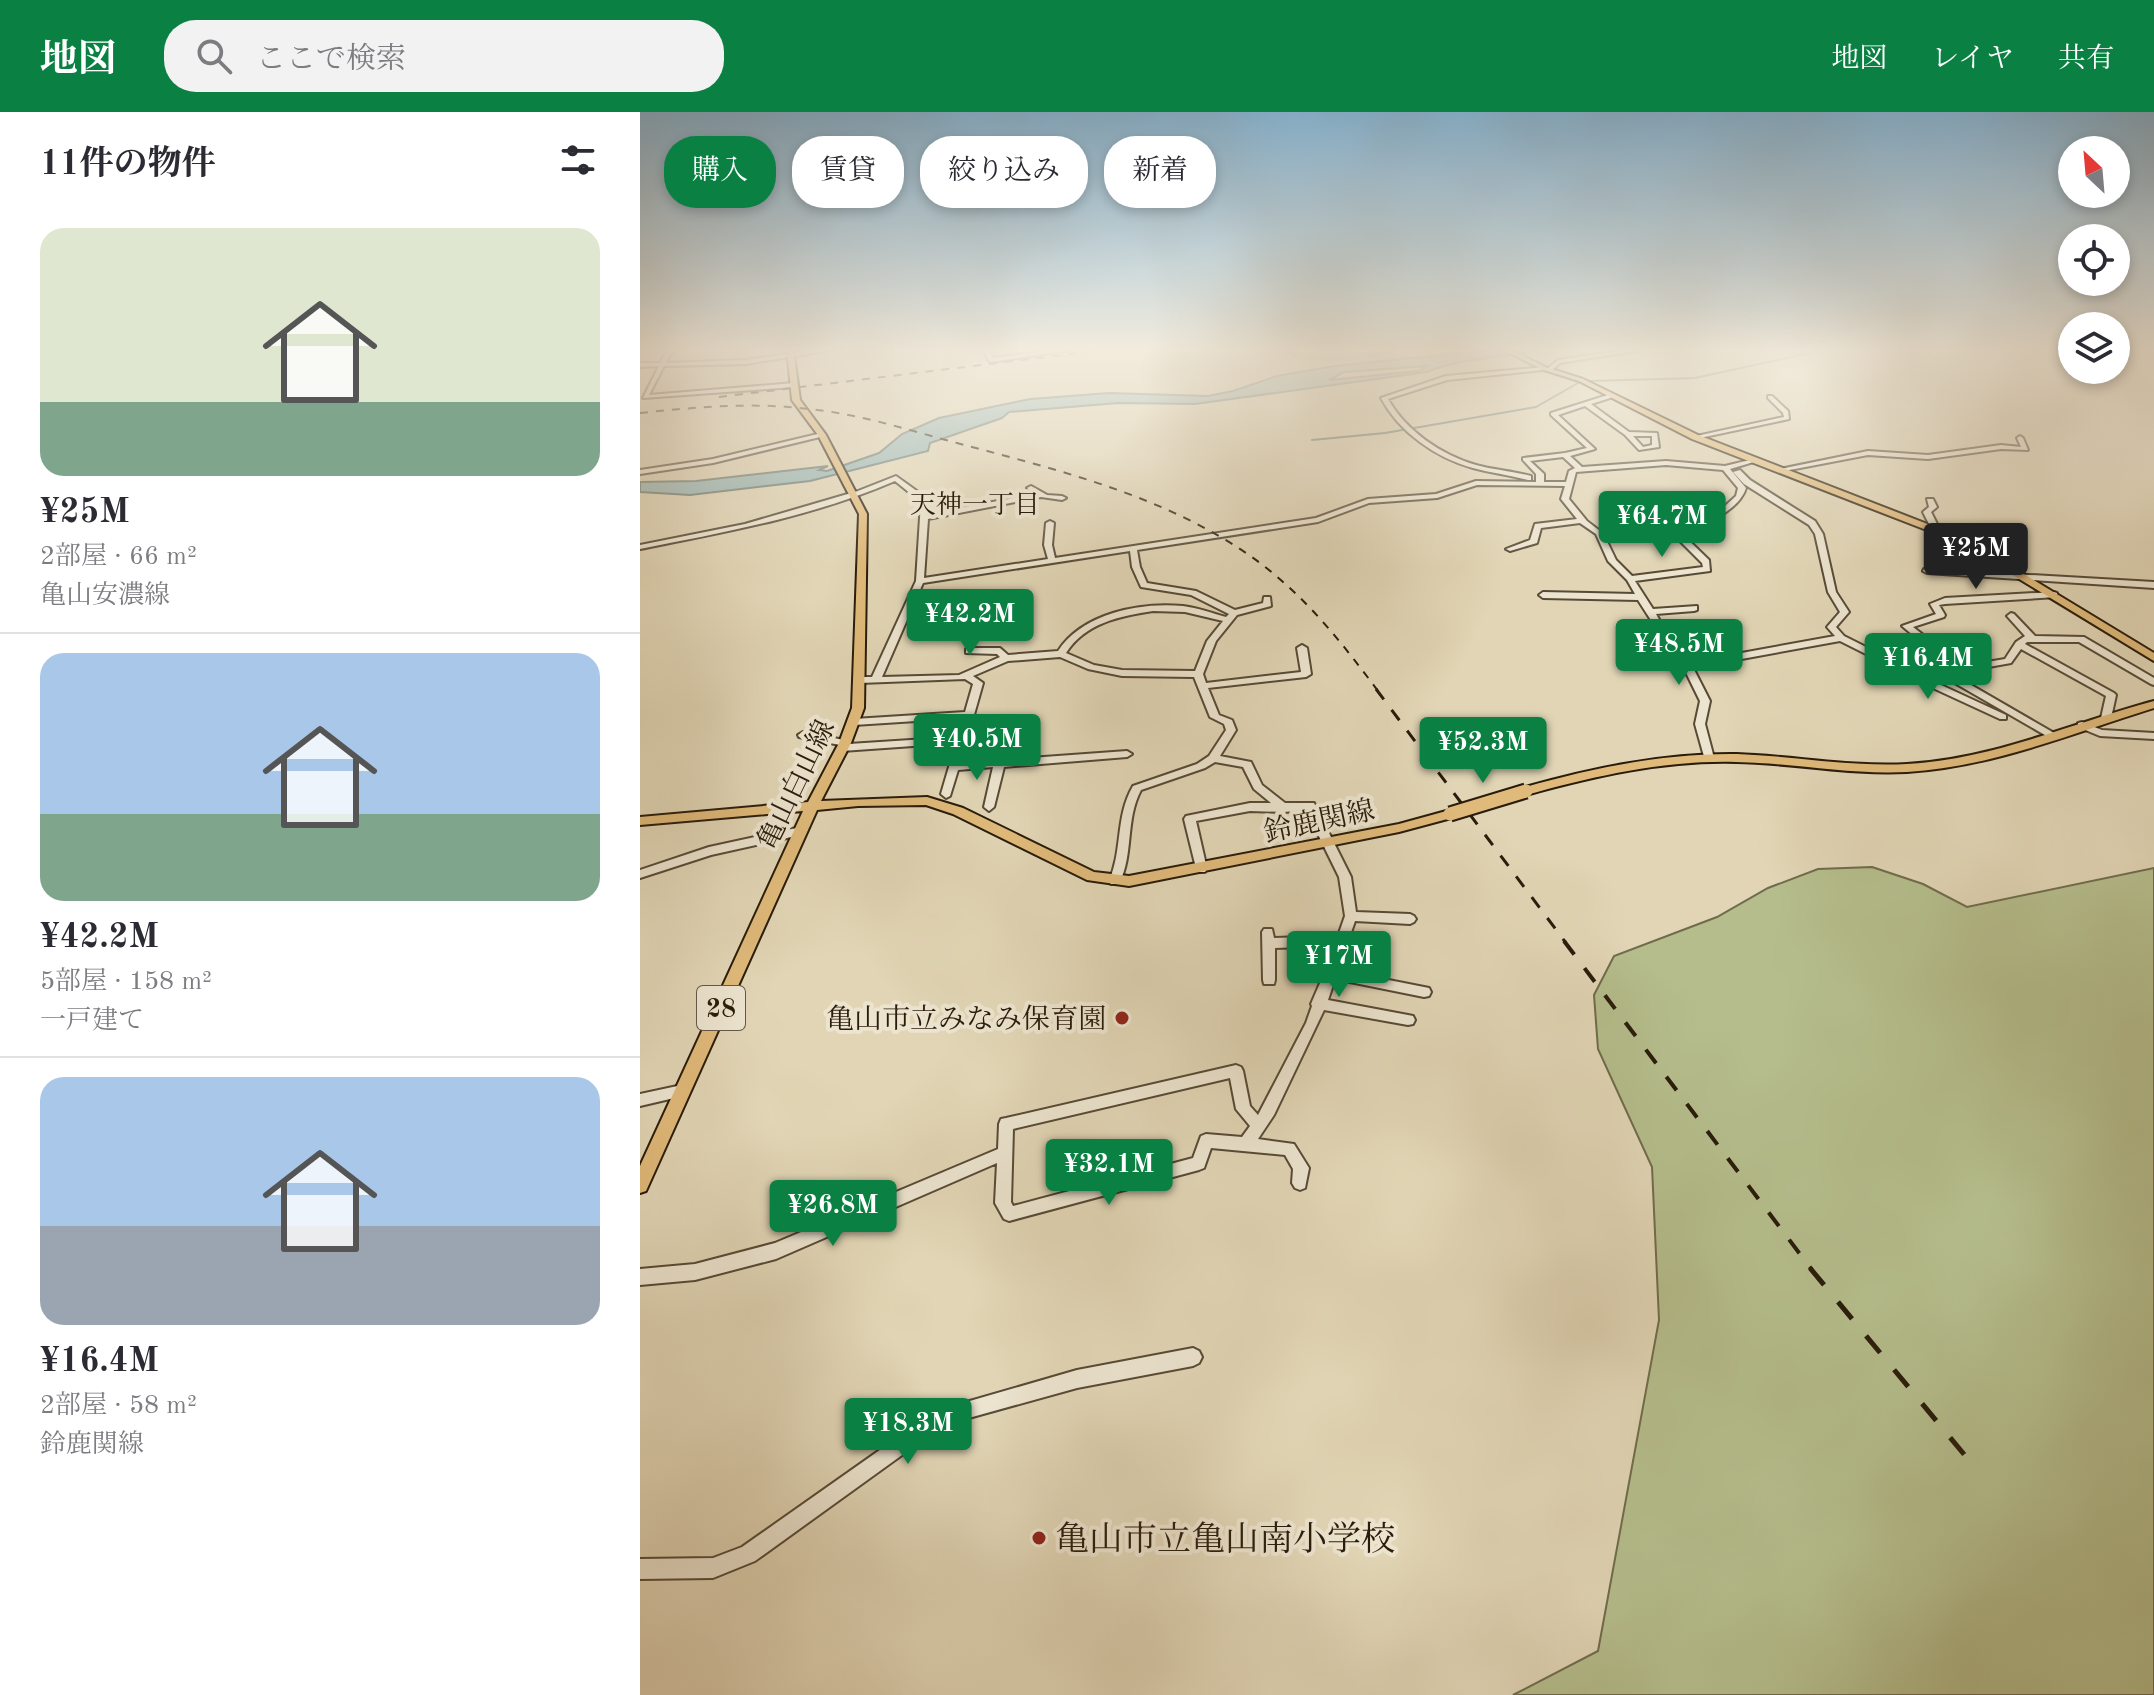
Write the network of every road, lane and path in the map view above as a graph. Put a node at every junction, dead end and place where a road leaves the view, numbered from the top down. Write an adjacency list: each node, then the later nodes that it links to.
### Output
1 (811, 422): 8 (main road, 亀山白山線 / 28)
2 (1399, 422): 17 (street)
3 (1562, 422): 11 (street)
4 (1611, 422): 7 (street)
5 (1664, 422): 9 (main road)
6 (1768, 422): 9 (street)
7 (1627, 434)
8 (822, 436): 16 (street); 20 (main road, 亀山白山線 / 28)
9 (1695, 437): 12 (main road)
10 (2020, 438): 15 (street)
11 (1565, 455): 14 (street); 17 (street)
12 (1754, 461): 13 (street); 15 (main road)
13 (1729, 467): 14 (street); 27 (street); 48 (street)
14 (1580, 469): 18 (street)
15 (1779, 470): 28 (main road)
16 (640, 472)
17 (1540, 482): 18 (street); 32 (street)
18 (1567, 484): 26 (street)
19 (1031, 488): 21 (street)
20 (854, 494): 24 (street); 31 (street); 62 (main road, 亀山白山線 / 28)
21 (1042, 495): 22 (street); 24 (street)
22 (1062, 498)
23 (1930, 501): 28 (street)
24 (924, 517): 38 (street)
25 (1050, 523): 34 (street)
26 (1585, 525): 29 (street); 30 (street); 33 (street)
27 (1673, 530): 30 (street); 37 (street)
28 (1936, 530): 36 (main road)
29 (1548, 533)
30 (1599, 533): 37 (street)
31 (640, 547)
32 (1133, 548): 34 (street); 46 (street)
33 (1510, 549)
34 (1052, 560): 38 (street)
35 (1927, 571): 36 (street)
36 (2027, 578): 39 (street); 41 (main road)
37 (1630, 579): 42 (street)
38 (920, 581): 60 (street)
39 (2154, 585)
40 (1543, 595): 42 (street)
41 (2054, 595): 56 (main road); 57 (street)
42 (1640, 597): 45 (street)
43 (1267, 599): 46 (street)
44 (1694, 608): 45 (street)
45 (1650, 612): 49 (street)
46 (1231, 616): 54 (street); 58 (street)
47 (2011, 616): 50 (street)
48 (1841, 638): 49 (street); 69 (street)
49 (1674, 639): 78 (street)
50 (2033, 640): 51 (street); 61 (street)
51 (2019, 644): 57 (street); 66 (street)
52 (1302, 648): 63 (street)
53 (969, 651): 55 (street)
54 (1061, 654): 55 (street); 58 (street)
55 (1006, 658): 59 (street)
56 (2154, 658)
57 (1948, 671): 69 (street)
58 (1198, 674): 63 (street)
59 (966, 676): 60 (street); 65 (street)
60 (876, 679): 62 (street)
61 (2151, 679)
62 (860, 680): 67 (main road, 亀山白山線 / 28)
63 (1203, 686): 77 (street)
64 (2154, 704): 66 (main road, 鈴鹿関線)
65 (970, 715): 67 (street); 74 (street)
66 (2106, 718): 68 (main road, 鈴鹿関線)
67 (854, 722): 75 (main road, 亀山白山線 / 28)
68 (2082, 725): 72 (main road, 鈴鹿関線); 73 (street)
69 (2034, 727): 72 (street)
70 (803, 735): 75 (street)
71 (1028, 735): 74 (street)
72 (2050, 735): 78 (main road, 鈴鹿関線)
73 (2154, 736)
74 (963, 740): 75 (street); 80 (street)
75 (844, 746): 82 (main road, 亀山白山線 / 28)
76 (1127, 754): 79 (street)
77 (1213, 758): 84 (street); 90 (street)
78 (1709, 758): 87 (main road, 鈴鹿関線, bridge)
79 (999, 764): 80 (street); 83 (street)
80 (954, 767): 81 (street)
81 (946, 794)
82 (812, 806): 85 (main road, 鈴鹿関線); 86 (main road, 亀山白山線 / 28); 90 (main road, 鈴鹿関線)
83 (989, 807)
84 (1284, 808): 87 (street); 88 (street)
85 (640, 821)
86 (801, 831): 89 (street); 99 (main road, 亀山白山線 / 28)
87 (1327, 842): 88 (main road, 鈴鹿関線); 91 (street)
88 (1201, 869): 90 (main road, 鈴鹿関線)
89 (640, 874)
90 (1115, 881)
91 (1351, 916): 92 (street); 93 (street)
92 (1410, 919)
93 (1340, 941): 94 (street); 95 (street)
94 (1328, 973): 96 (street); 97 (street)
95 (1269, 980)
96 (1424, 992)
97 (1318, 1004): 98 (street); 101 (street)
98 (1408, 1020)
99 (682, 1091): 100 (street); 105 (main road, 亀山白山線 / 28)
100 (640, 1100)
101 (1258, 1125): 102 (street); 103 (street)
102 (1245, 1145): 103 (street); 104 (street)
103 (1005, 1153): 106 (street)
104 (1300, 1183)
105 (640, 1185)
106 (640, 1277)
107 (1193, 1357): 108 (street)
108 (640, 1569)

